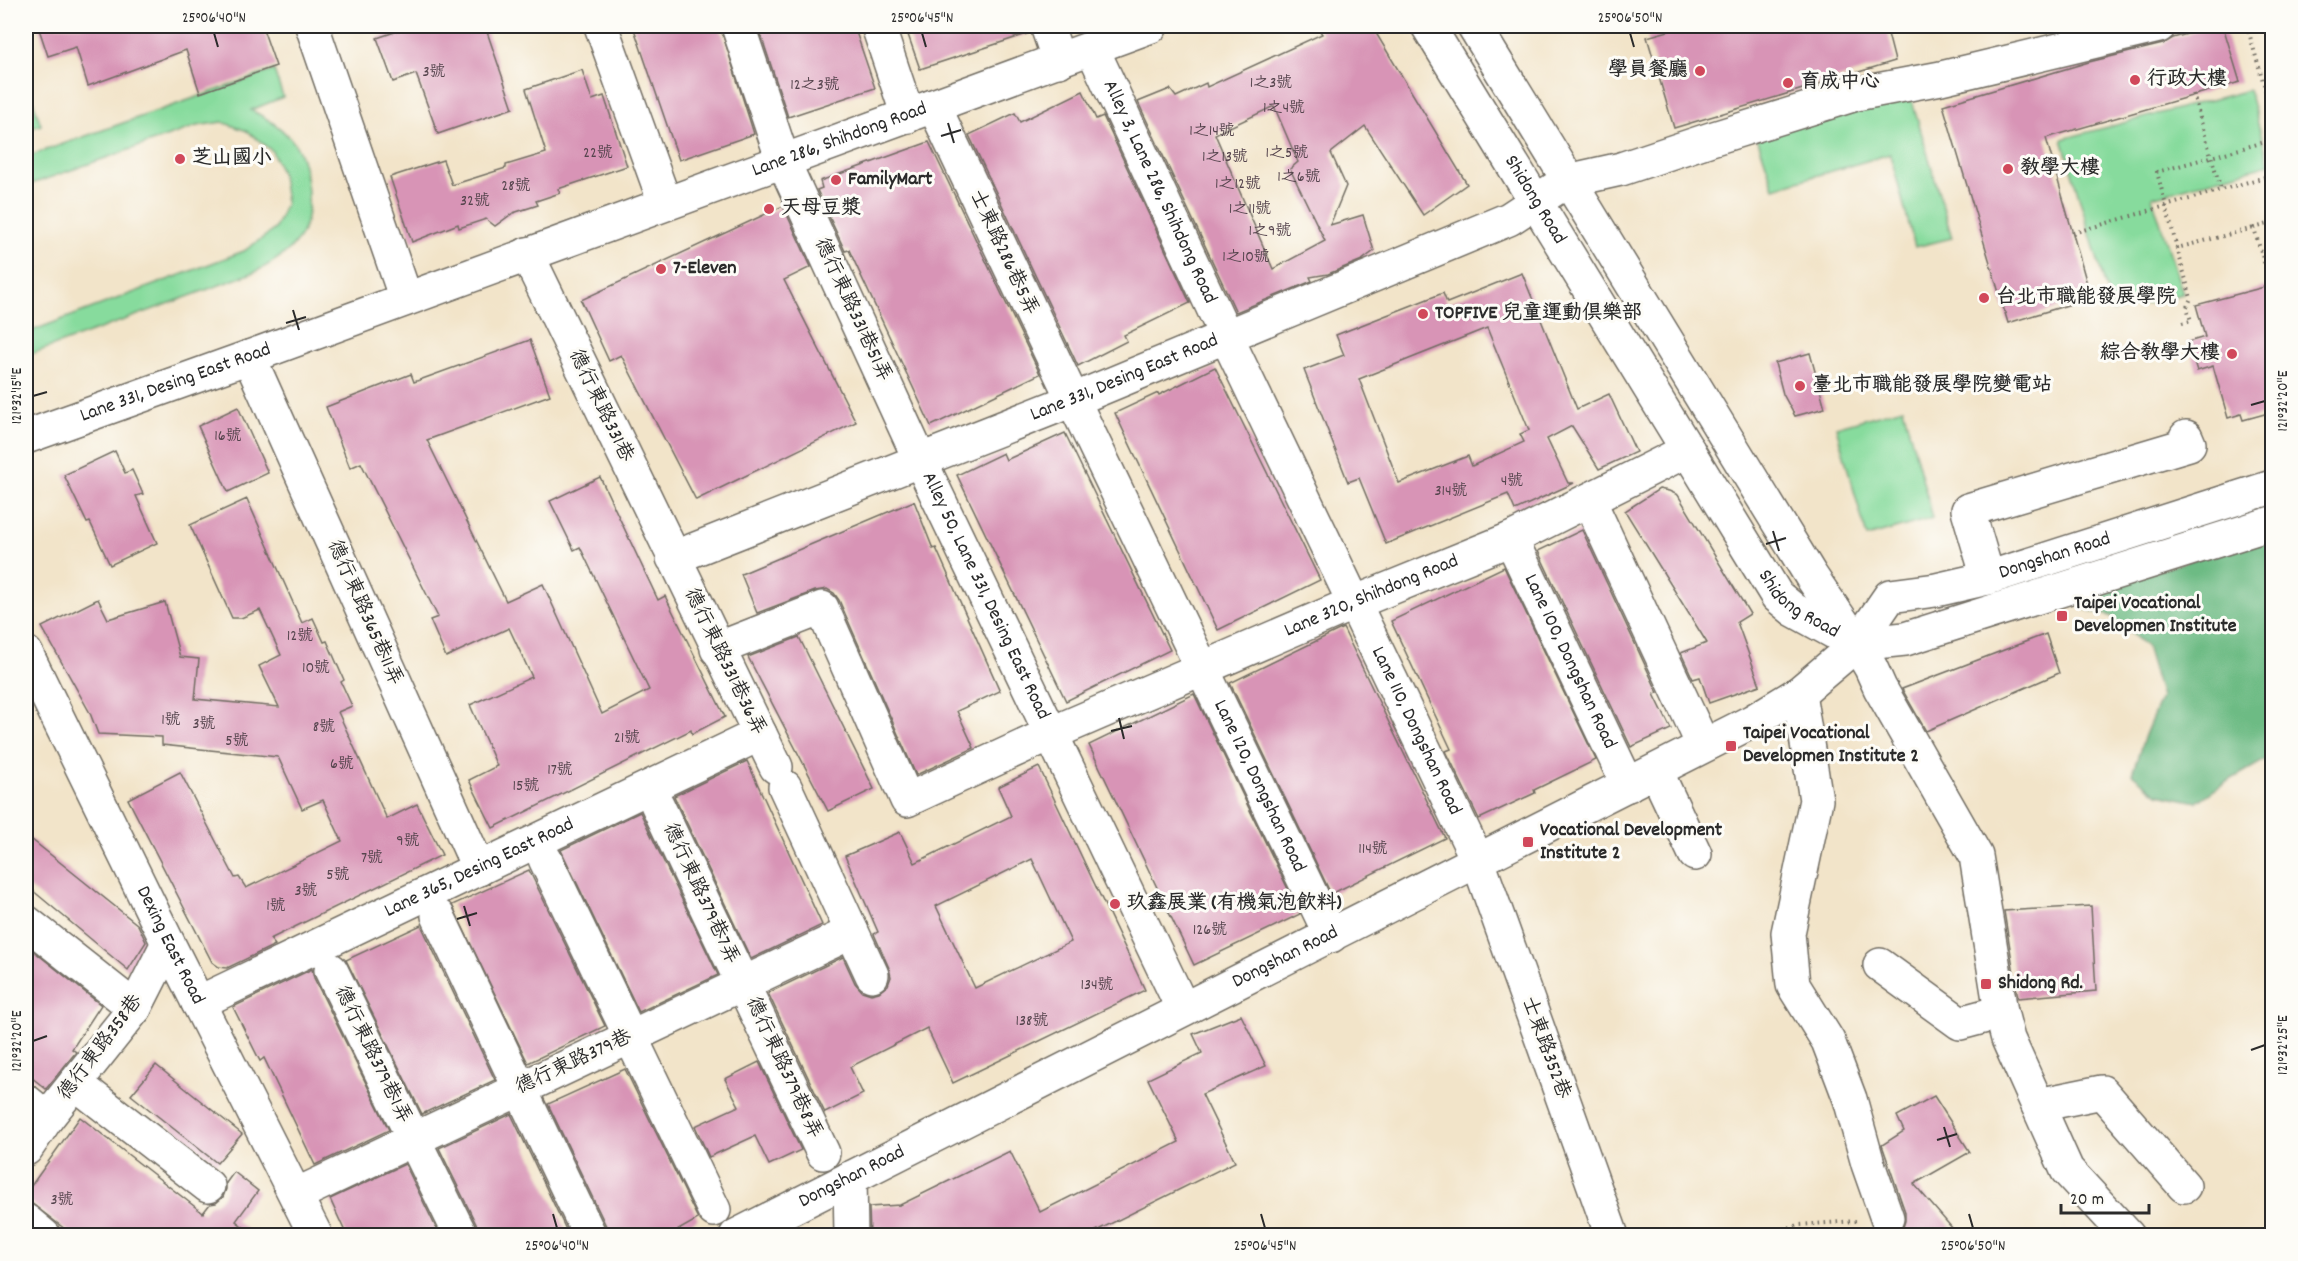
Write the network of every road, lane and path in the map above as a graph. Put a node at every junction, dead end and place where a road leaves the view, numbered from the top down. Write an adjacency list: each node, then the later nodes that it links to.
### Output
1 (312, 26): 31 (street)
2 (601, 26): 23 (street)
3 (738, 26): 18 (street, 德行東路331巷51弄)
4 (878, 26): 14 (street, 士東路286巷5弄)
5 (1047, 26): 12 (street)
6 (1151, 26): 11 (street, Lane 286, Shihdong Road)
7 (1428, 26): 22 (street, Shidong Road)
8 (1474, 26): 20 (street, Shidong Road)
9 (2159, 26): 20 (street, Lane 331, Desing East Road)
10 (2247, 26): 15 (path)
11 (1092, 48): 12 (street, Lane 286, Shihdong Road); 33 (street, Alley 3, Lane 286, Shihdong Road)
12 (1059, 60): 14 (street, Lane 286, Shihdong Road)
13 (2193, 94): 17 (path)
14 (921, 111): 18 (street, Lane 286, Shihdong Road); 35 (street, 士東路286巷5弄)
15 (2272, 112)
16 (2272, 140): 17 (path)
17 (2212, 157): 21 (path); 24 (path)
18 (783, 161): 23 (street, Lane 286, Shihdong Road); 39 (street, 德行東路331巷51弄)
19 (2272, 175): 21 (path)
20 (1567, 181): 22 (street, Lane 331, Desing East Road); 47 (street, Shidong Road)
21 (2221, 190): 24 (path)
22 (1534, 202): 33 (street, Lane 331, Desing East Road); 38 (street, Shidong Road)
23 (665, 203): 29 (street, Lane 286, Shihdong Road)
24 (2166, 205): 27 (path); 28 (path)
25 (2272, 223): 26 (path)
26 (2254, 228): 28 (path); 30 (path)
27 (2073, 232)
28 (2177, 248): 32 (path)
29 (527, 254): 31 (street, Lane 331, Desing East Road); 44 (street, 德行東路331巷)
30 (2271, 286)
31 (406, 299): 34 (street, Lane 331, Desing East Road)
32 (2182, 323)
33 (1226, 336): 35 (street, Lane 331, Desing East Road); 46 (street, Alley 3, Lane 286, Shihdong Road)
34 (249, 357): 36 (street, Lane 331, Desing East Road); 60 (street, 德行東路365巷11弄)
35 (1073, 400): 39 (street, Lane 331, Desing East Road); 50 (street, 士東路286巷5弄)
36 (26, 437)
37 (2186, 437): 45 (street)
38 (1688, 450): 41 (street, Lane 320, Shihdong Road); 47 (street, Shidong Road)
39 (920, 460): 44 (street, Lane 331, Desing East Road); 53 (street, Alley 50, Lane 331, Desing East Road)
40 (2272, 487): 45 (street, Dongshan Road)
41 (1589, 500): 43 (street, Lane 320, Shihdong Road); 54 (street)
42 (2272, 523): 47 (street, Dongshan Road)
43 (1511, 539): 46 (street, Lane 320, Shihdong Road); 55 (street, Lane 100, Dongshan Road)
44 (673, 558): 48 (street, 德行東路331巷36弄)
45 (1988, 578): 47 (street, Dongshan Road)
46 (1354, 603): 50 (street, Lane 320, Shihdong Road); 59 (street, Lane 110, Dongshan Road)
47 (1857, 644): 51 (street, Dongshan Road); 73 (street)
48 (717, 649): 52 (street, 德行東路331巷36弄); 53 (street, Lane 320, Shihdong Road)
49 (26, 653): 65 (street, Dexing East Road)
50 (1203, 669): 53 (street, Lane 320, Shihdong Road); 64 (street, Lane 120, Dongshan Road)
51 (1799, 693): 54 (street, Dongshan Road); 87 (street)
52 (760, 734): 60 (street, Lane 365, Desing East Road); 63 (street, 德行東路331巷36弄)
53 (1050, 734): 72 (street, Alley 50, Lane 331, Desing East Road)
54 (1704, 745): 55 (street, Dongshan Road)
55 (1642, 778): 57 (street, Lane 100, Dongshan Road); 59 (street, Dongshan Road)
56 (657, 804): 69 (street, 德行東路379巷7弄)
57 (1695, 854)
58 (545, 859): 74 (street)
59 (1478, 861): 64 (street, Dongshan Road); 95 (street, 士東路352巷)
60 (479, 869): 70 (street, Lane 365, Desing East Road)
61 (438, 916): 76 (street)
62 (26, 922): 71 (street)
63 (852, 932): 68 (street); 69 (street, 德行東路379巷)
64 (1331, 936): 72 (street, Dongshan Road)
65 (168, 943): 70 (street, Dexing East Road); 71 (street, 德行東路358巷)
66 (1880, 965): 73 (street)
67 (331, 970): 79 (street, 德行東路379巷1弄)
68 (872, 975)
69 (742, 984): 74 (street, 德行東路379巷); 81 (street, 德行東路379巷8弄)
70 (198, 1003): 85 (street, Dexing East Road)
71 (135, 1008): 75 (street, 德行東路358巷)
72 (1183, 1010): 82 (street, Dongshan Road)
73 (2001, 1012): 77 (street)
74 (631, 1036): 76 (street, 德行東路379巷); 86 (street)
75 (75, 1083): 78 (street, 德行東路358巷); 83 (street)
76 (520, 1089): 79 (street, 德行東路379巷); 92 (street)
77 (2038, 1105): 84 (street); 97 (street)
78 (36, 1109): 80 (street, 德行東路358巷)
79 (414, 1139): 85 (street, 德行東路379巷); 91 (street, 德行東路379巷1弄)
80 (26, 1149)
81 (823, 1153)
82 (850, 1178): 93 (street, Dongshan Road); 94 (street)
83 (208, 1186)
84 (2184, 1186)
85 (296, 1195): 90 (street, Dexing East Road)
86 (714, 1210)
87 (1887, 1218): 96 (path)
88 (26, 1221): 89 (street)
89 (44, 1236)
90 (316, 1236)
91 (461, 1236)
92 (590, 1236)
93 (736, 1236)
94 (851, 1236)
95 (1612, 1236)
96 (1754, 1236)
97 (2128, 1236)

